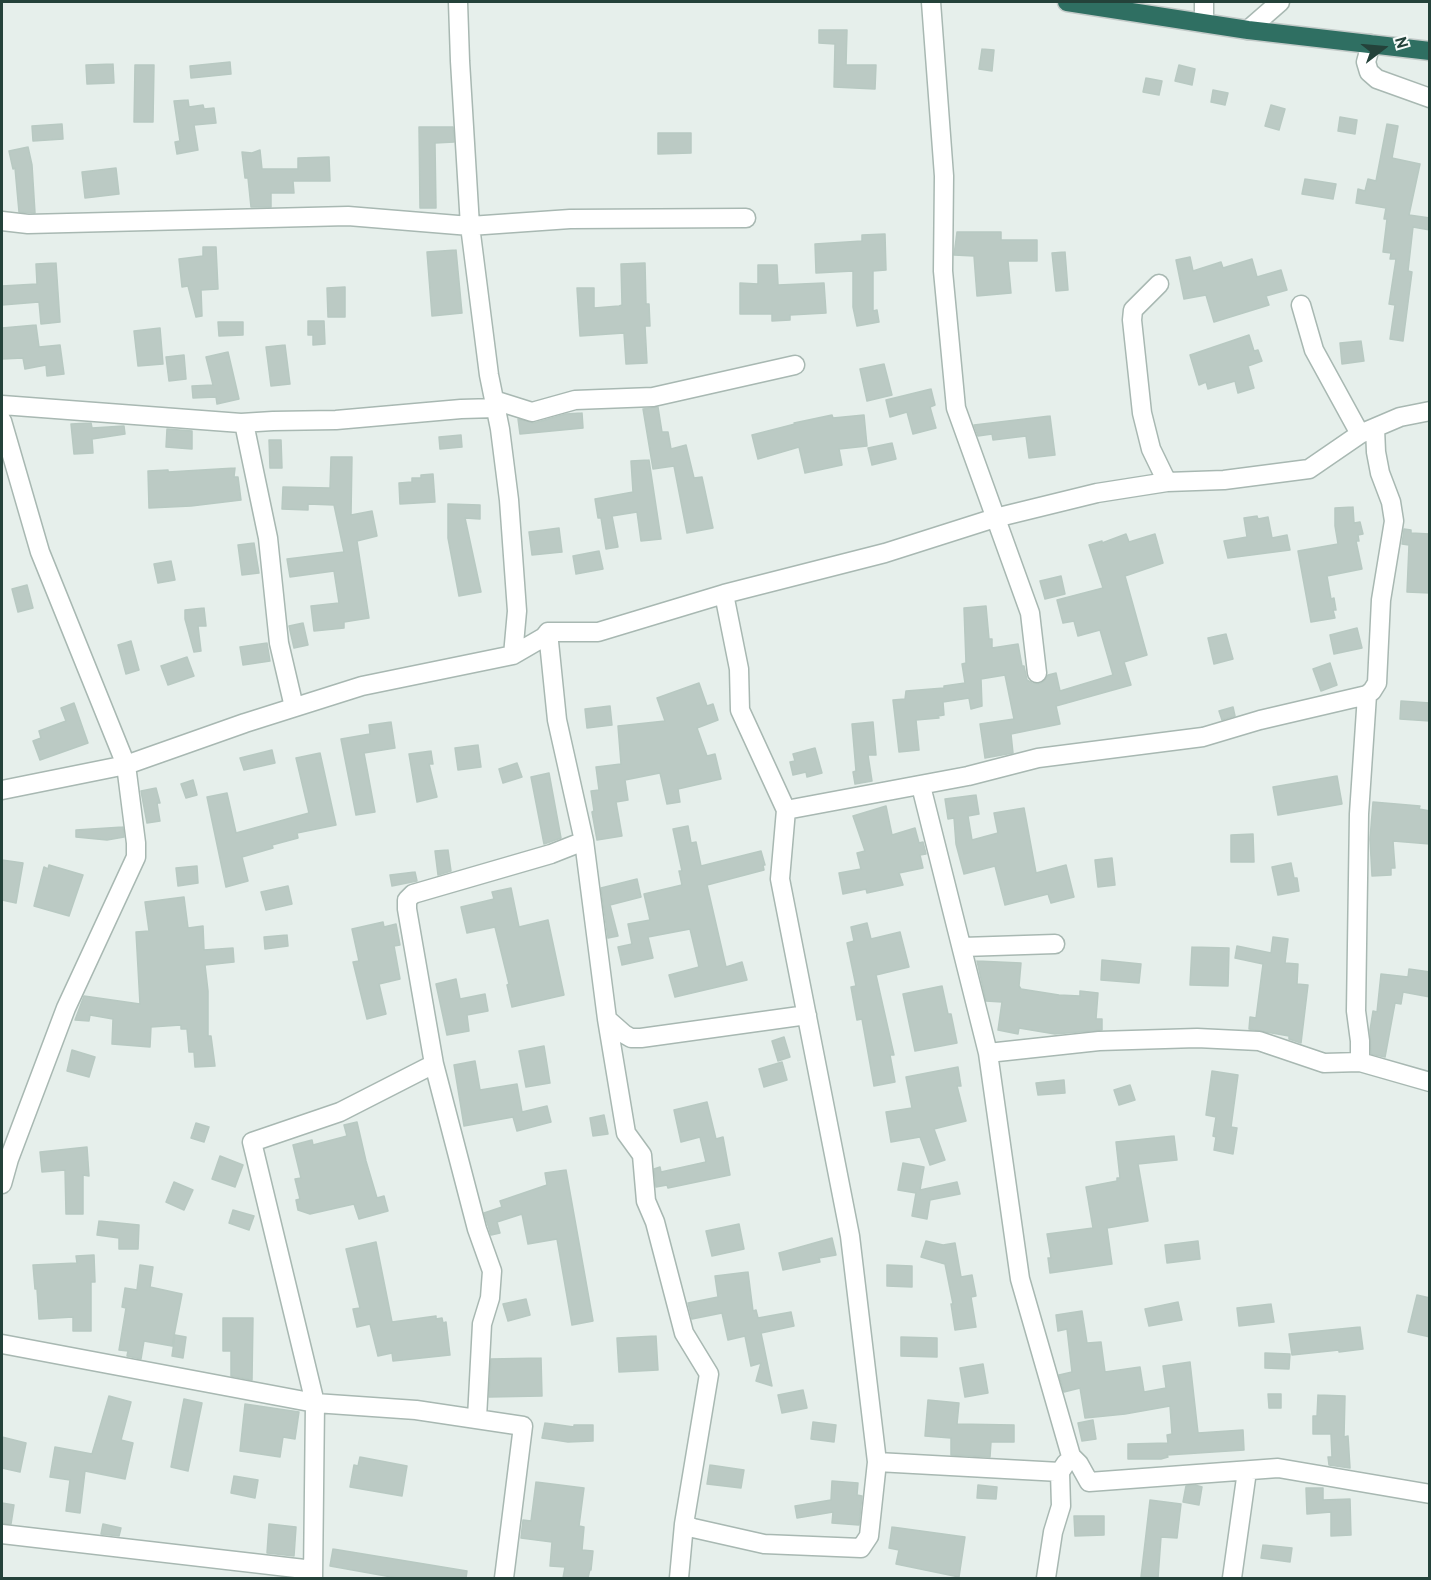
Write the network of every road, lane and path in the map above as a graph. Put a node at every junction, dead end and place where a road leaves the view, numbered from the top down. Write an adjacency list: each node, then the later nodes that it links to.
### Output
1 (458, 2): 13 (street)
2 (931, 2): 24 (street)
3 (1067, 2): 6 (highway)
4 (1204, 2): 6 (street)
5 (1279, 2): 7 (street)
6 (1204, 23): 7 (highway)
7 (1248, 30): 8 (highway)
8 (1371, 44): 9 (highway); 10 (street)
9 (1430, 51)
10 (1430, 99)
11 (746, 218): 13 (street)
12 (2, 222): 13 (street)
13 (470, 226): 17 (street)
14 (1159, 284): 23 (street)
15 (1301, 305): 22 (street)
16 (795, 365): 17 (street)
17 (495, 404): 21 (street); 27 (street)
18 (2, 405): 21 (street)
19 (1430, 411): 22 (street)
20 (2, 421): 31 (street)
21 (241, 423): 30 (street)
22 (1367, 431): 23 (street); 29 (street)
23 (1167, 482): 24 (street)
24 (995, 518): 25 (street); 28 (street)
25 (724, 594): 26 (street); 34 (street)
26 (548, 632): 27 (street); 35 (street)
27 (513, 655): 30 (street)
28 (1037, 674)
29 (1367, 695): 32 (street); 41 (street)
30 (294, 707): 31 (street)
31 (126, 765): 33 (street); 44 (street)
32 (921, 786): 34 (street); 37 (street)
33 (2, 790)
34 (786, 810): 38 (street)
35 (584, 841): 39 (street); 42 (street)
36 (1055, 944): 37 (street)
37 (963, 947): 40 (street)
38 (807, 1015): 39 (street); 50 (street)
39 (607, 1019): 54 (street)
40 (988, 1053): 41 (street); 49 (street)
41 (1360, 1062): 43 (street)
42 (434, 1064): 47 (street); 48 (street)
43 (1430, 1082)
44 (5, 1159): 45 (street)
45 (2, 1184)
46 (2, 1344): 47 (street)
47 (315, 1403): 48 (street); 56 (street)
48 (477, 1418): 57 (street)
49 (1071, 1456): 51 (street); 52 (street)
50 (877, 1462): 52 (street); 54 (street)
51 (1247, 1471): 53 (street); 60 (street)
52 (1060, 1472): 59 (street)
53 (1430, 1494)
54 (684, 1524): 58 (street)
55 (2, 1534): 56 (street)
56 (313, 1574)
57 (504, 1578)
58 (679, 1578)
59 (1046, 1578)
60 (1232, 1578)

